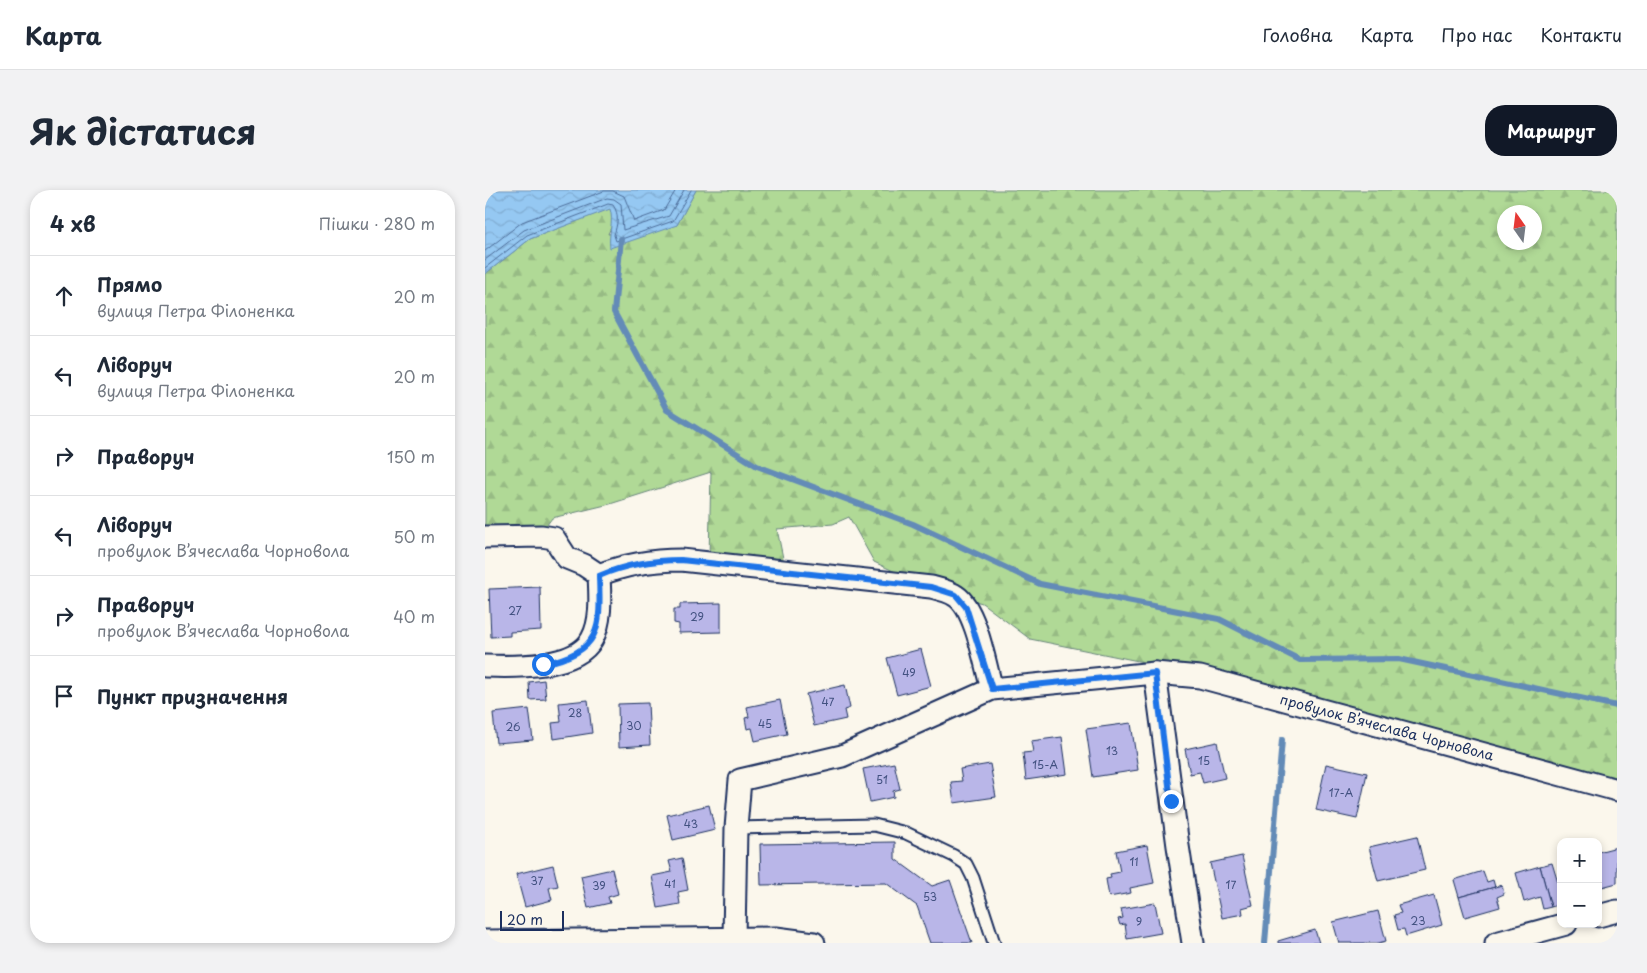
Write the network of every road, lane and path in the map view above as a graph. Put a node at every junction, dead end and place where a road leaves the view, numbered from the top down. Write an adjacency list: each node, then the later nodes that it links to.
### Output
1 (485, 538): 2 (street)
2 (599, 576): 3 (street); 5 (street)
3 (485, 666)
4 (1155, 673): 5 (street, провулок Вʼячеслава Чорновола); 6 (street, провулок Вʼячеслава Чорновола); 16 (street)
5 (992, 689): 7 (street, провулок Вʼячеслава Чорновола)
6 (1617, 790)
7 (736, 828): 11 (street); 15 (lane)
8 (1617, 911): 9 (street)
9 (1602, 915)
10 (1557, 926): 17 (street)
11 (734, 938): 12 (street); 14 (street)
12 (671, 941): 13 (street)
13 (495, 942)
14 (814, 943)
15 (994, 943)
16 (1193, 943)
17 (1496, 943)

